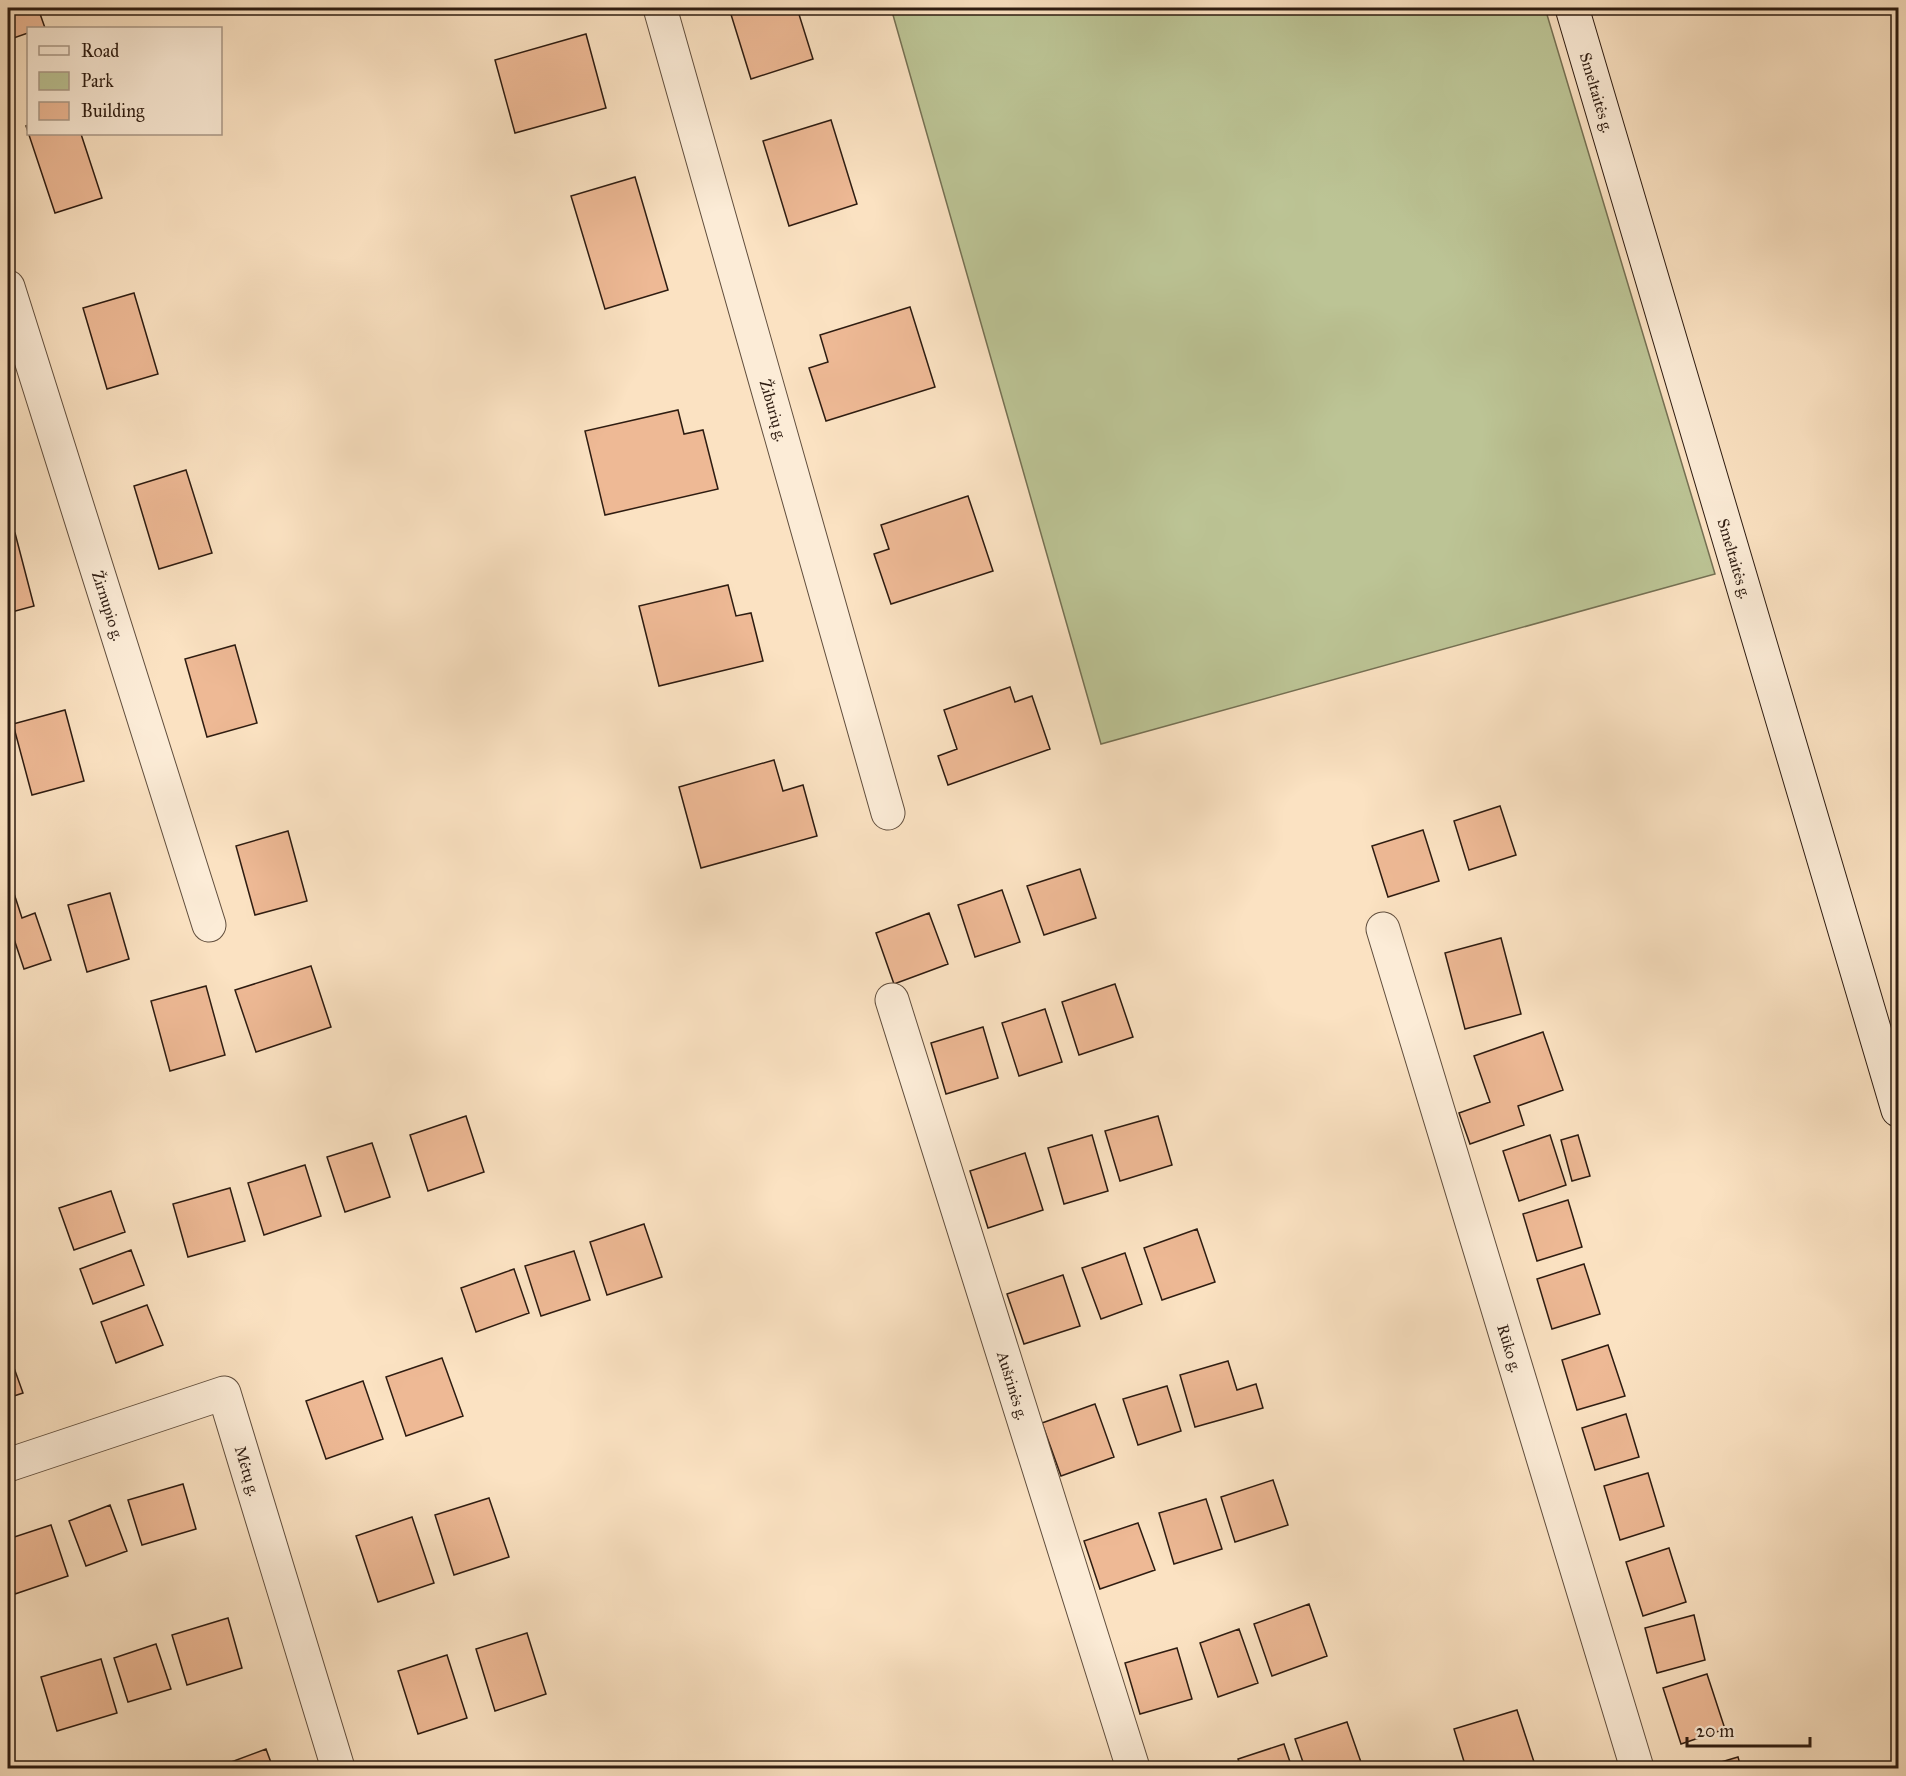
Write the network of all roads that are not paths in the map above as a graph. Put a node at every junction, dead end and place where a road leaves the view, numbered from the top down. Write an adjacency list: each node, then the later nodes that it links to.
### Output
1 (660, 8): 4 (street, Žiburių g.)
2 (1572, 8): 8 (street, Smeltaitės g.)
3 (8, 287): 5 (street, Žirnupio g.)
4 (888, 813)
5 (209, 925)
6 (1383, 929): 12 (street, Rūko g.)
7 (892, 1000): 11 (street, Aušrinės g.)
8 (1899, 1110)
9 (8, 1466): 10 (street, Mėtų g.)
10 (338, 1768)
11 (1133, 1768)
12 (1638, 1768)

